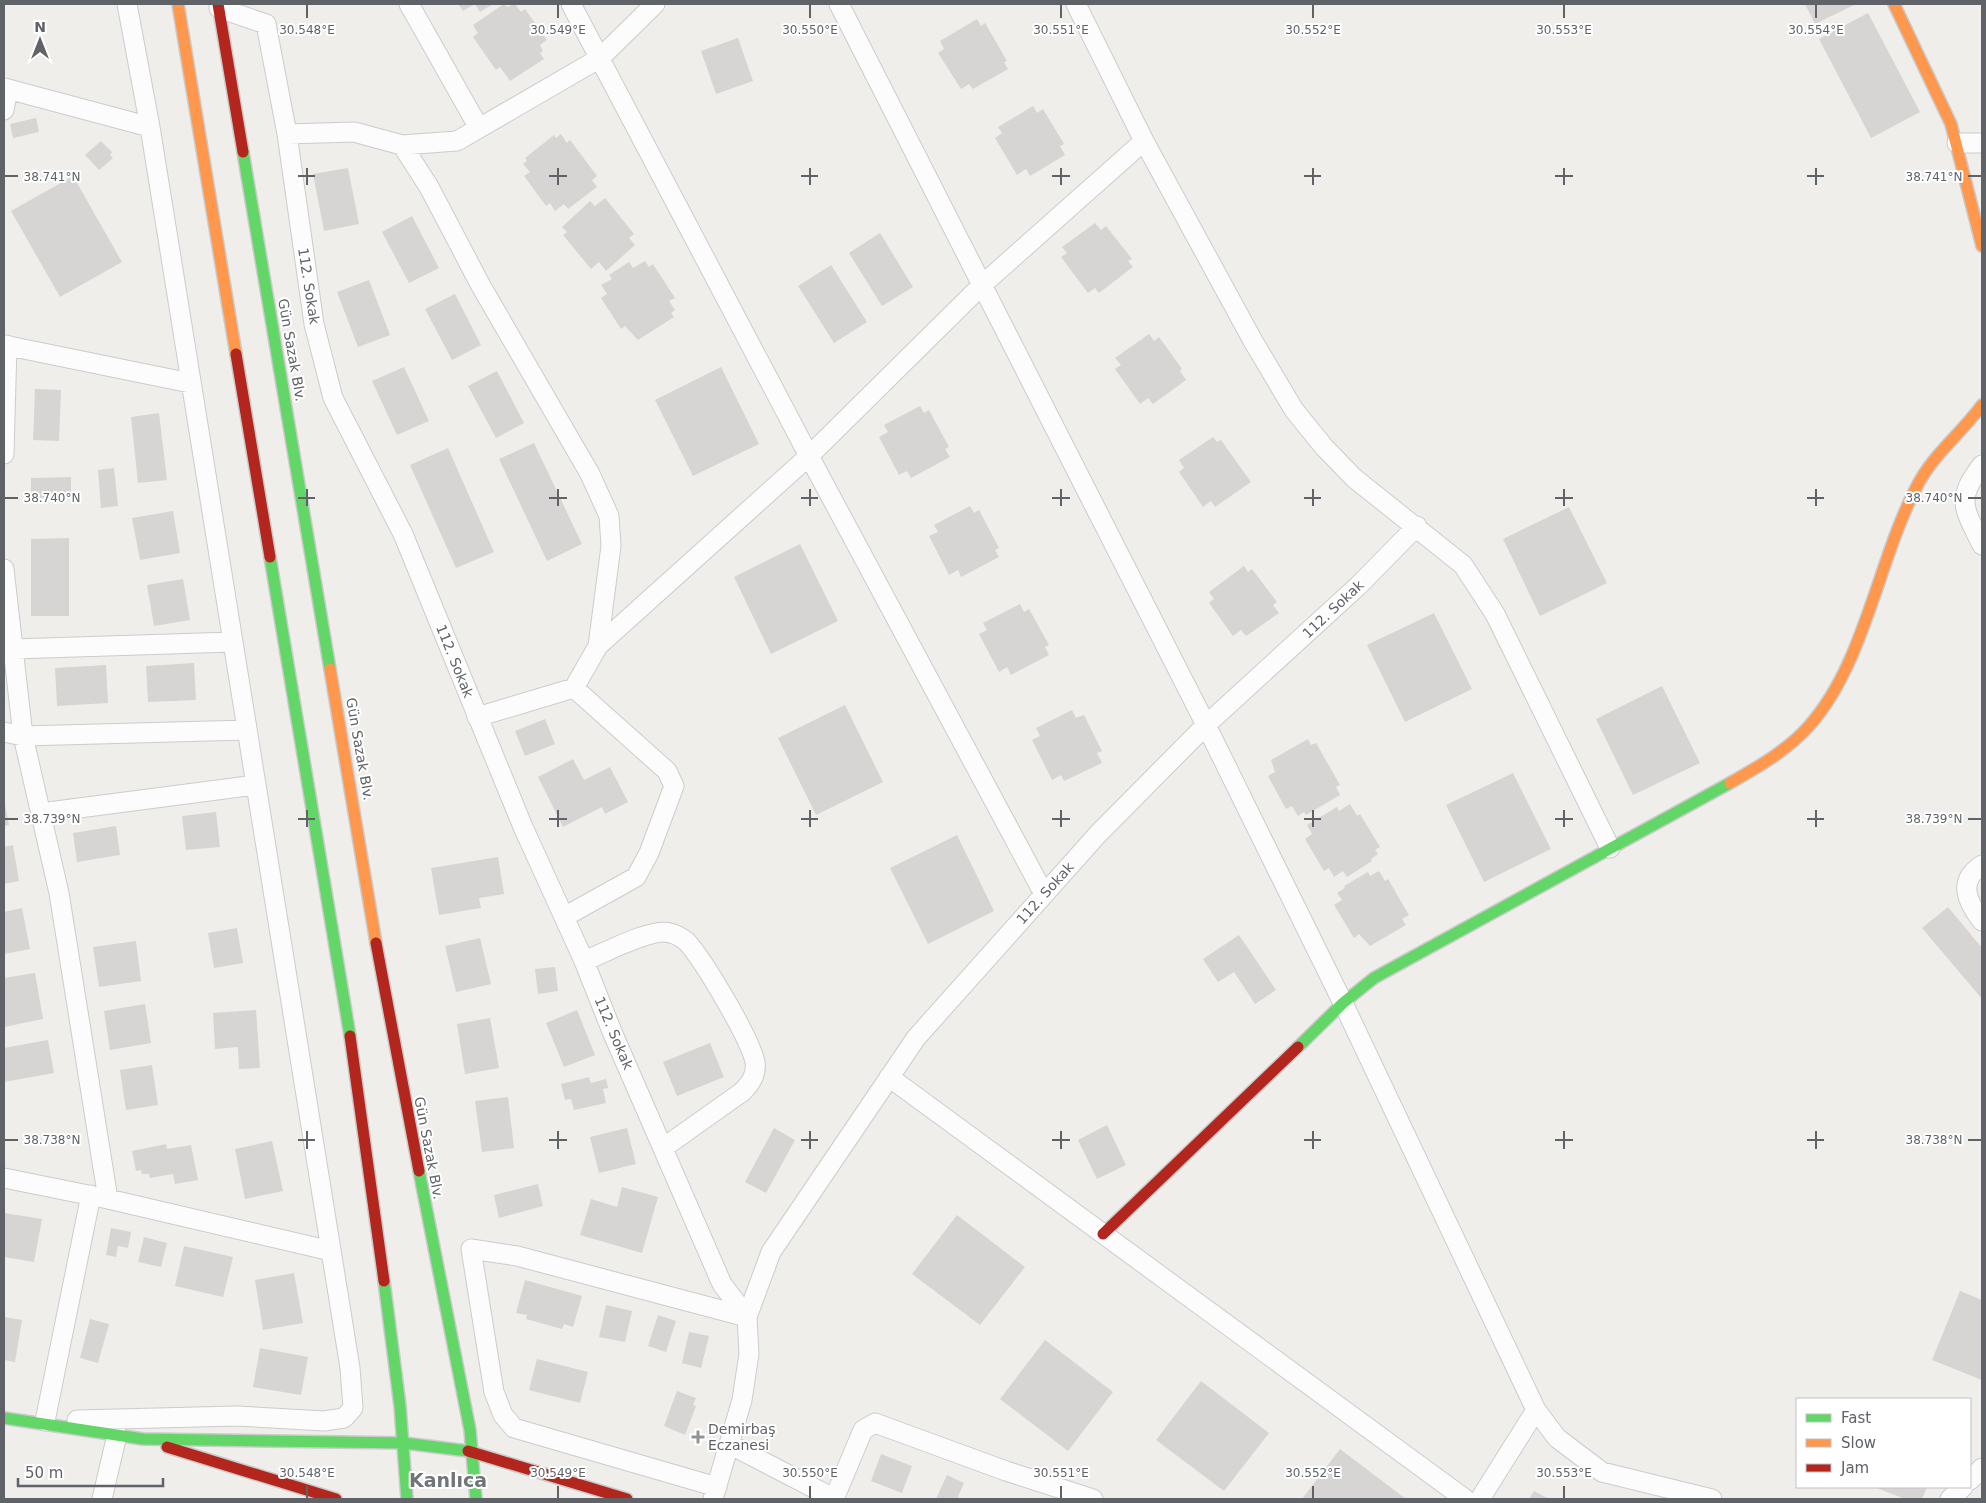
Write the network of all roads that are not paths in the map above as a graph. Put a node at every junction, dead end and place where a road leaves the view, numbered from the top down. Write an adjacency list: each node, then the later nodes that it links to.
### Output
1 (127, 4): 13 (street)
2 (178, 4): 62 (main road)
3 (409, 4): 14 (street)
4 (571, 4): 10 (street)
5 (655, 4): 10 (street)
6 (839, 4): 21 (street)
7 (1076, 4): 16 (street)
8 (1894, 4): 17 (main road)
9 (218, 6): 15 (street, 112. Sokak); 64 (main road, Gün Sazak Blv.)
10 (600, 58): 14 (street); 26 (street)
11 (6, 88): 12 (street); 13 (street)
12 (4, 110)
13 (150, 127): 23 (street)
14 (479, 128): 19 (street)
15 (287, 134): 19 (street); 36 (street, 112. Sokak)
16 (1144, 140): 21 (street); 29 (street)
17 (1957, 143): 18 (street); 20 (main road)
18 (1982, 143)
19 (402, 145): 33 (street)
20 (1982, 246)
21 (982, 285): 26 (street); 37 (street)
22 (5, 345): 23 (street); 25 (street)
23 (190, 383): 32 (street)
24 (1982, 405): 43 (main road)
25 (4, 454)
26 (809, 456): 33 (street); 45 (street)
27 (1982, 465): 28 (street)
28 (1975, 487): 30 (street)
29 (1417, 526): 37 (street, 112. Sokak); 43 (street)
30 (1982, 544)
31 (4, 569): 34 (street)
32 (232, 642): 34 (street); 38 (street)
33 (598, 646): 35 (street)
34 (13, 650): 40 (street)
35 (574, 688): 36 (street); 46 (street)
36 (478, 717): 46 (street, 112. Sokak)
37 (1206, 725): 45 (street, 112. Sokak); 49 (street)
38 (247, 730): 40 (street); 41 (street)
39 (4, 732): 40 (street)
40 (23, 736): 42 (street)
41 (256, 785): 42 (street); 55 (street)
42 (41, 813): 53 (street)
43 (1610, 848): 49 (main road)
44 (1982, 865): 47 (street)
45 (1044, 894): 50 (street, 112. Sokak)
46 (564, 917): 48 (street, 112. Sokak)
47 (1982, 921)
48 (584, 961): 51 (street, 112. Sokak); 51 (street)
49 (1343, 1003): 54 (main road); 57 (street)
50 (889, 1077): 54 (street); 56 (street, 112. Sokak)
51 (663, 1148): 56 (street, 112. Sokak)
52 (4, 1178): 53 (street)
53 (100, 1197): 55 (street); 59 (street)
54 (1103, 1234): 78 (street)
55 (331, 1251): 59 (street)
56 (747, 1317): 63 (street, 112. Sokak); 68 (street)
57 (1536, 1410): 79 (street); 80 (street)
58 (4, 1418): 59 (main road)
59 (36, 1421): 60 (main road)
60 (117, 1435): 61 (main road); 70 (street)
61 (143, 1439): 62 (main road); 71 (main road)
62 (404, 1443): 64 (main road); 72 (main road)
63 (730, 1444): 68 (street, 112. Sokak); 76 (street)
64 (472, 1451): 69 (main road); 73 (main road, Gün Sazak Blv.)
65 (1982, 1468): 66 (street)
66 (1971, 1479)
67 (1962, 1488): 81 (street)
68 (715, 1493)
69 (610, 1494): 74 (main road); 75 (main road)
70 (102, 1499)
71 (336, 1499)
72 (407, 1499)
73 (476, 1499)
74 (588, 1499)
75 (627, 1499)
76 (834, 1499): 77 (street)
77 (1093, 1499)
78 (1465, 1499)
79 (1480, 1499)
80 (1712, 1499)
81 (1950, 1499)

